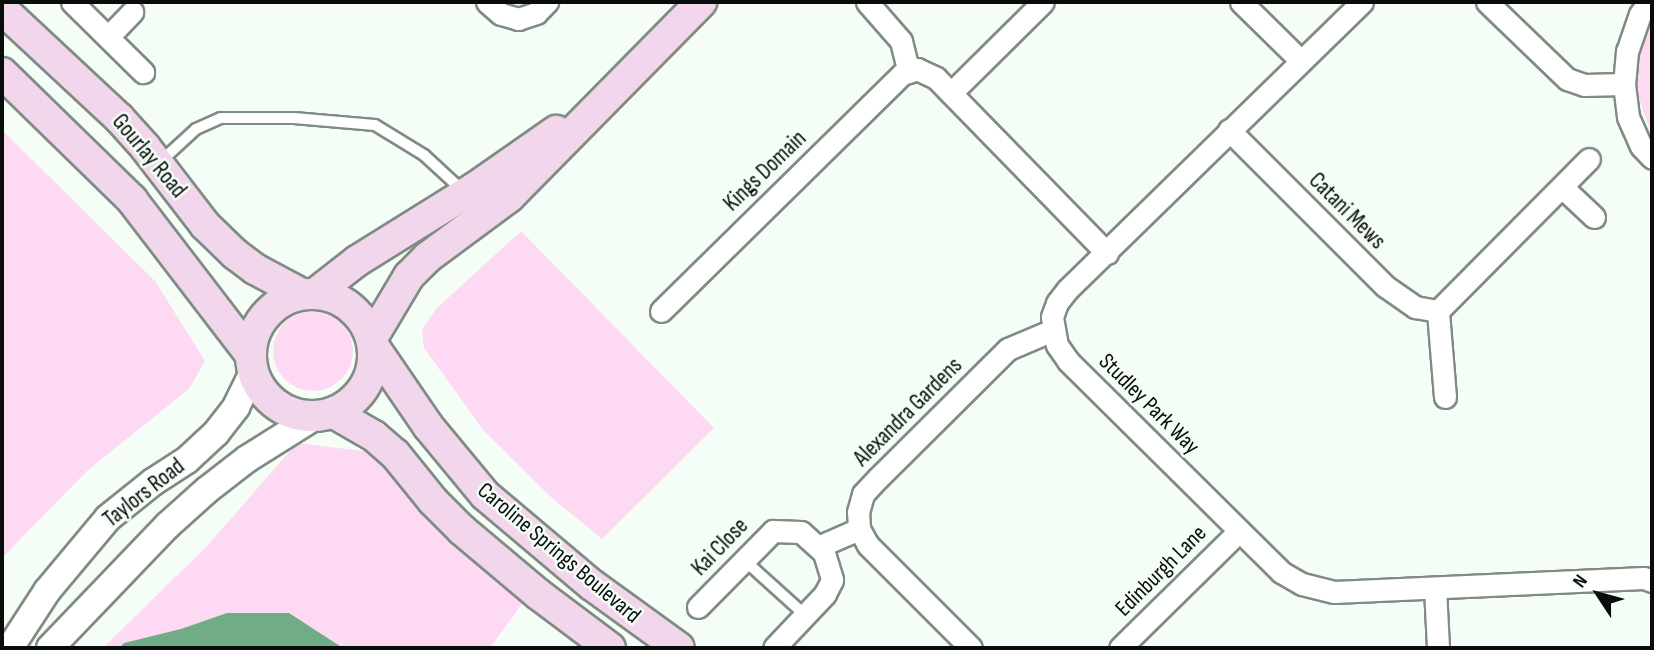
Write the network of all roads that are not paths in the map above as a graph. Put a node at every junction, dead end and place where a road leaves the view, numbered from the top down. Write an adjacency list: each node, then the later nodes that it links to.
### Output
1 (72, 2): 13 (street)
2 (487, 2): 3 (street)
3 (547, 2)
4 (701, 2): 18 (main road)
5 (867, 2): 16 (street)
6 (1043, 2): 20 (street)
7 (1241, 2): 14 (street)
8 (1362, 2): 14 (street)
9 (1487, 2): 19 (street)
10 (1649, 2): 19 (street)
11 (2, 9): 24 (main road, Gourlay Road)
12 (132, 12): 13 (street)
13 (108, 37): 15 (street)
14 (1301, 61): 21 (street)
15 (143, 72)
16 (909, 72): 20 (street); 30 (street, Kings Domain)
17 (2, 73): 34 (main road, Gourlay Road)
18 (619, 83): 26 (main road); 33 (main road)
19 (1624, 84): 22 (street)
20 (951, 93): 28 (street)
21 (1229, 130): 28 (street); 31 (street, Catani Mews)
22 (1652, 158)
23 (1589, 159): 25 (street)
24 (158, 164): 26 (lane); 29 (main road, Gourlay Road)
25 (1562, 187): 27 (street); 31 (street)
26 (465, 194): 29 (main road)
27 (1594, 217)
28 (1107, 253): 32 (street)
29 (309, 294): 33 (main road); 34 (main road)
30 (660, 311)
31 (1438, 311): 35 (street)
32 (1053, 330): 37 (street, Alexandra Gardens); 38 (street, Studley Park Way)
33 (373, 343): 36 (main road); 48 (main road, Caroline Springs Boulevard)
34 (251, 363): 36 (main road); 45 (street, Taylors Road)
35 (1445, 397)
36 (324, 415): 46 (street, Taylors Road); 47 (main road, Caroline Springs Boulevard)
37 (859, 529): 39 (street); 50 (street)
38 (1239, 531): 42 (street, Studley Park Way); 51 (street, Edinburgh Lane)
39 (820, 546): 40 (street, Kai Close); 44 (street)
40 (743, 559): 43 (street, Kai Close); 44 (lane)
41 (1650, 578): 42 (street, Studley Park Way)
42 (1435, 588): 52 (street)
43 (698, 607)
44 (805, 615): 49 (street)
45 (10, 648)
46 (50, 648)
47 (610, 648)
48 (679, 648)
49 (774, 648)
50 (971, 648)
51 (1120, 648)
52 (1438, 648)

